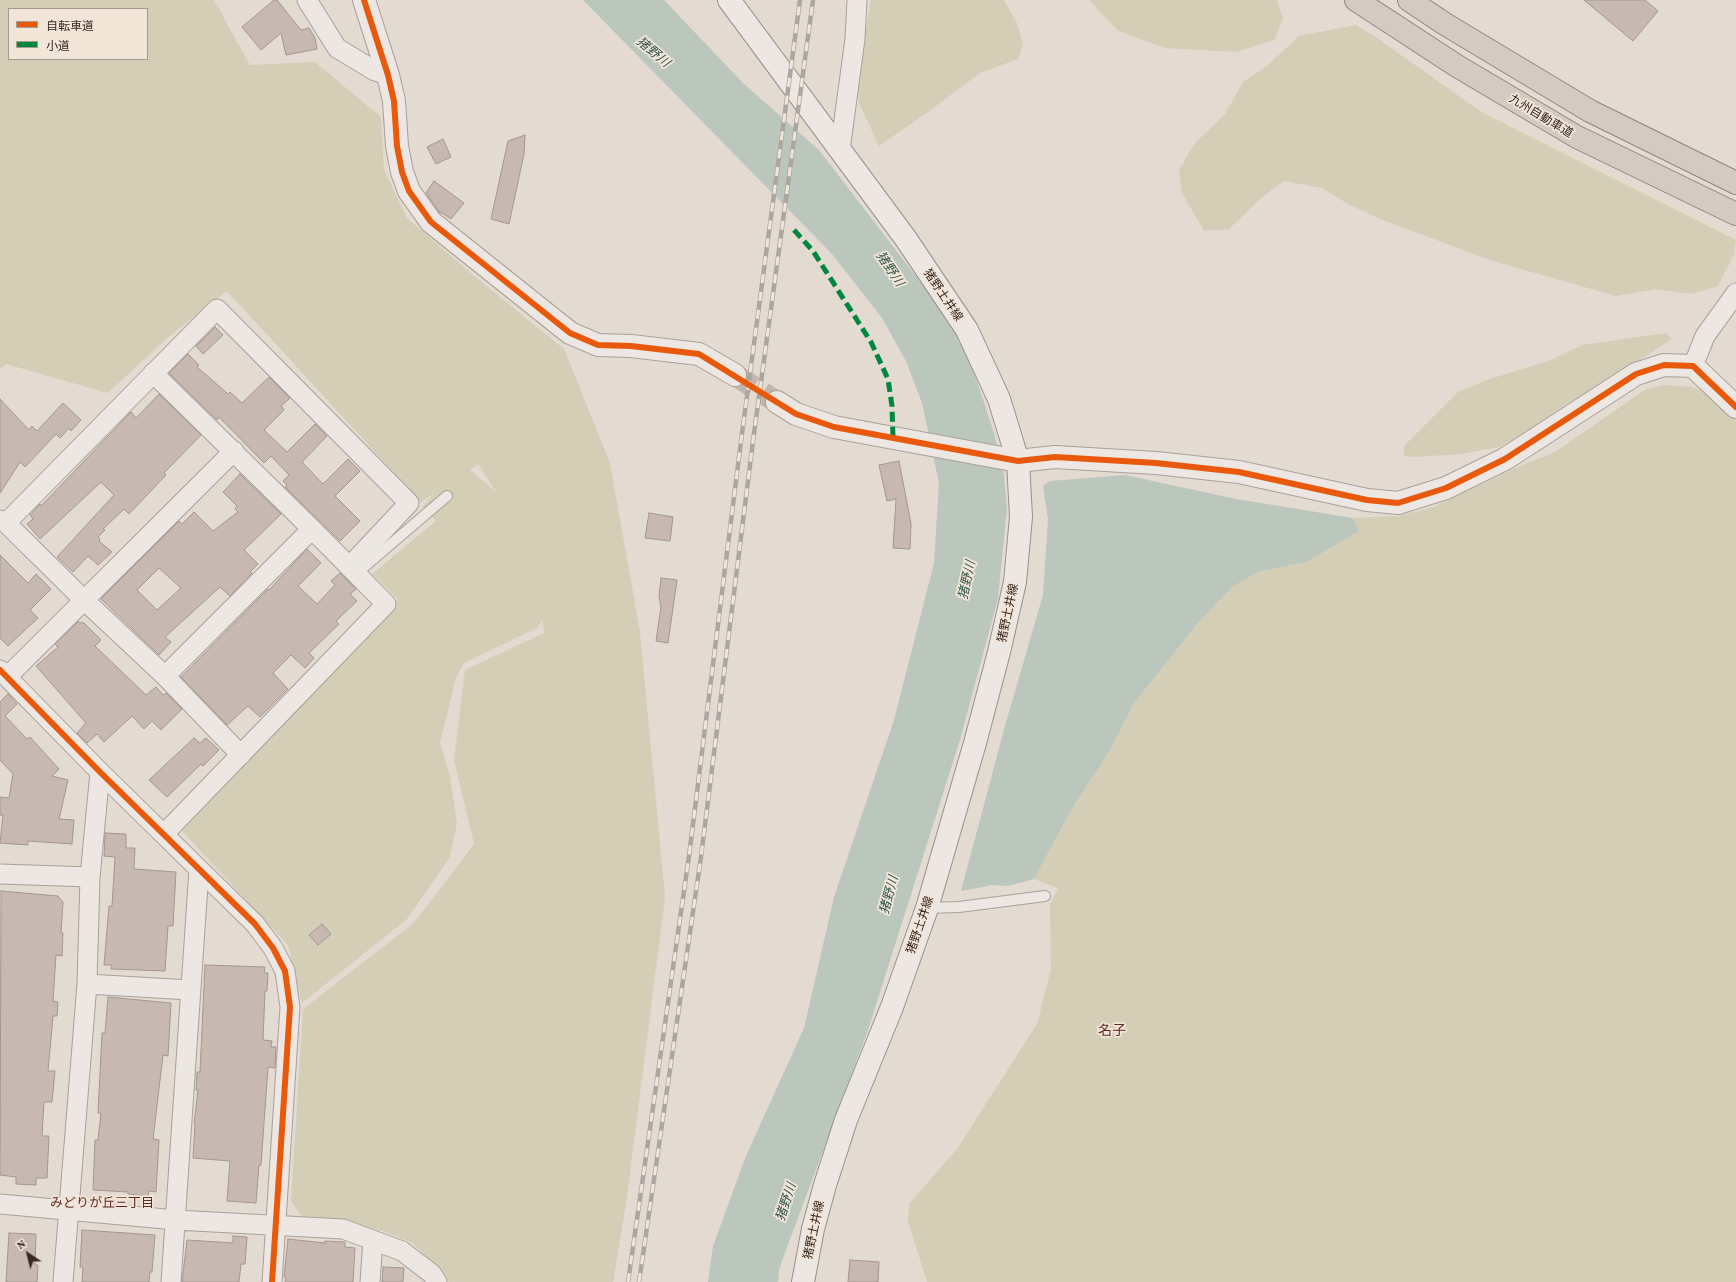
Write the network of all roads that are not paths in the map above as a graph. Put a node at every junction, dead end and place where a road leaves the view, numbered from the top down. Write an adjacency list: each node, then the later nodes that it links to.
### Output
1 (307, 0): 7 (street)
2 (364, 0): 7 (street)
3 (729, 0): 8 (street, 猪野土井線)
4 (857, 0): 8 (street)
5 (1356, 0): 10 (highway, 九州自動車道)
6 (1409, 0): 9 (highway)
7 (388, 75): 14 (street)
8 (840, 150): 18 (street, 猪野土井線)
9 (1736, 183)
10 (1736, 214)
11 (1736, 293): 12 (street)
12 (1692, 366): 16 (street); 18 (street)
13 (153, 373): 17 (street); 20 (street); 22 (street)
14 (735, 375)
15 (777, 402): 18 (street)
16 (1736, 407)
17 (234, 451): 21 (street); 23 (street)
18 (1018, 461): 33 (street, 猪野土井線)
19 (447, 496): 22 (lane)
20 (3, 522): 23 (street)
21 (312, 529): 22 (street); 25 (street)
22 (353, 570): 26 (street)
23 (83, 600): 24 (street); 25 (street)
24 (3, 673): 27 (street)
25 (165, 676): 26 (street)
26 (241, 755): 28 (street)
27 (100, 772): 28 (street); 31 (street)
28 (164, 834): 29 (street)
29 (199, 870): 35 (street); 39 (street)
30 (0, 874): 31 (street)
31 (90, 877): 34 (street)
32 (1045, 896): 33 (lane)
33 (927, 908): 46 (street, 猪野土井線)
34 (87, 984): 35 (street); 37 (street)
35 (190, 990): 38 (street)
36 (0, 1204): 37 (street)
37 (68, 1210): 38 (street); 41 (street)
38 (176, 1220): 39 (street); 42 (street)
39 (276, 1225): 40 (street); 43 (street)
40 (373, 1240): 44 (street); 45 (street)
41 (63, 1282)
42 (171, 1282)
43 (272, 1282)
44 (370, 1282)
45 (437, 1282)
46 (804, 1282)

